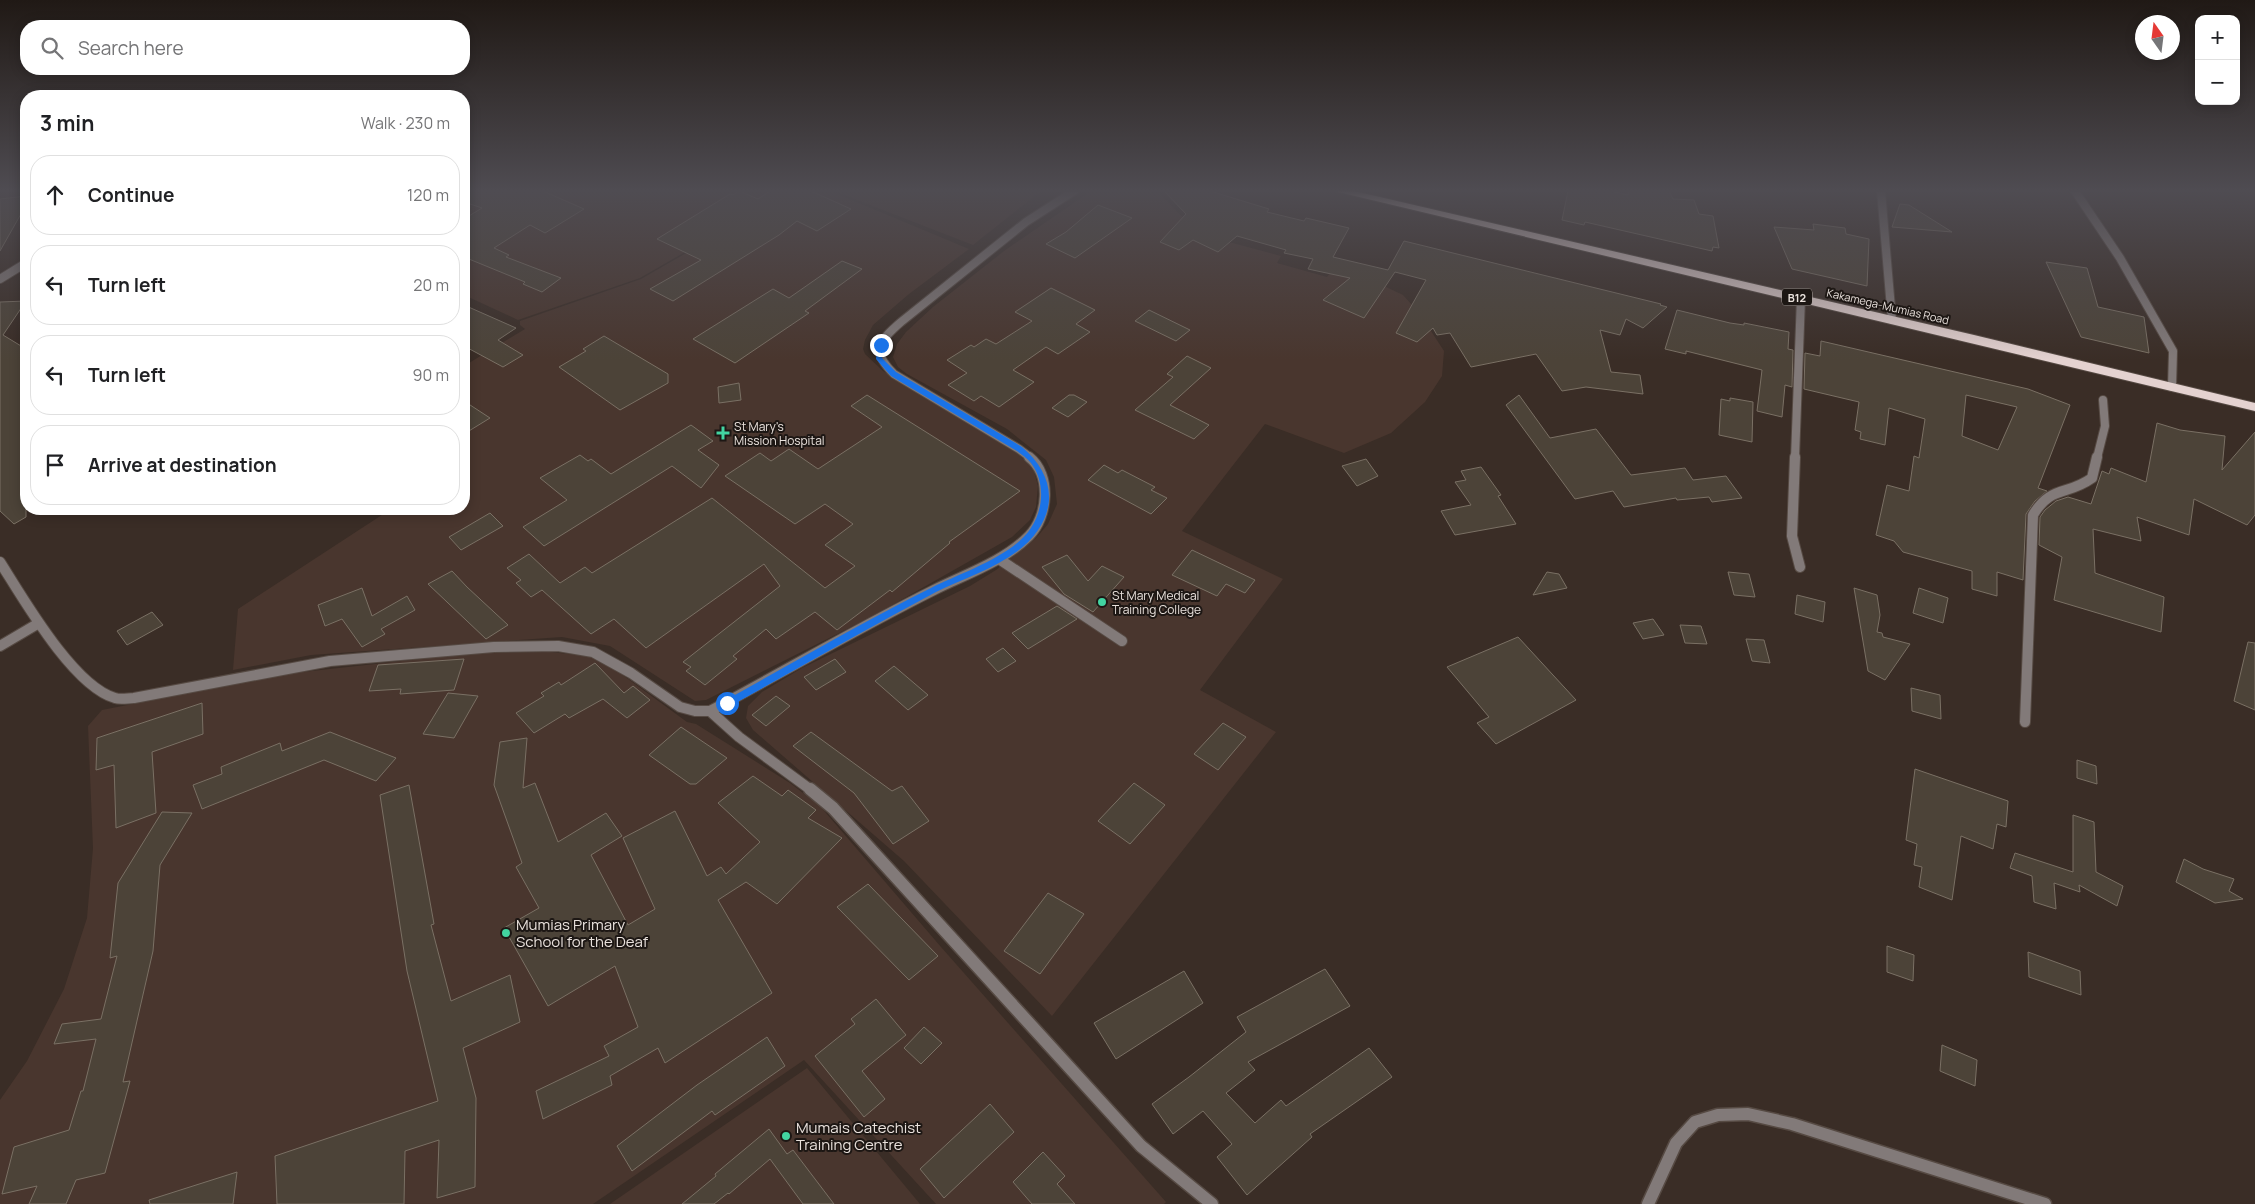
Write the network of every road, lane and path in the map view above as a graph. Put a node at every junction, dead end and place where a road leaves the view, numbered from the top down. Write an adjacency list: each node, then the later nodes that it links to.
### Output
1 (995, 247): 12 (street)
2 (1582, 247): 7 (highway, Kakamega-Mumias Road / B12)
3 (1886, 247): 8 (street)
4 (2113, 247): 9 (street)
5 (20, 267): 6 (street)
6 (0, 279)
7 (1801, 298): 8 (highway, Kakamega-Mumias Road / B12); 14 (street)
8 (1892, 320): 9 (highway, Kakamega-Mumias Road / B12)
9 (2172, 387): 11 (highway, Kakamega-Mumias Road / B12)
10 (2103, 400): 19 (street)
11 (2255, 407)
12 (999, 559): 16 (street); 18 (street)
13 (0, 562): 15 (street)
14 (1800, 567)
15 (39, 623): 17 (street); 18 (street)
16 (1122, 641)
17 (0, 646)
18 (710, 711): 20 (street)
19 (2025, 722)
20 (1212, 1204)
21 (1648, 1204): 22 (street)
22 (2045, 1204)

